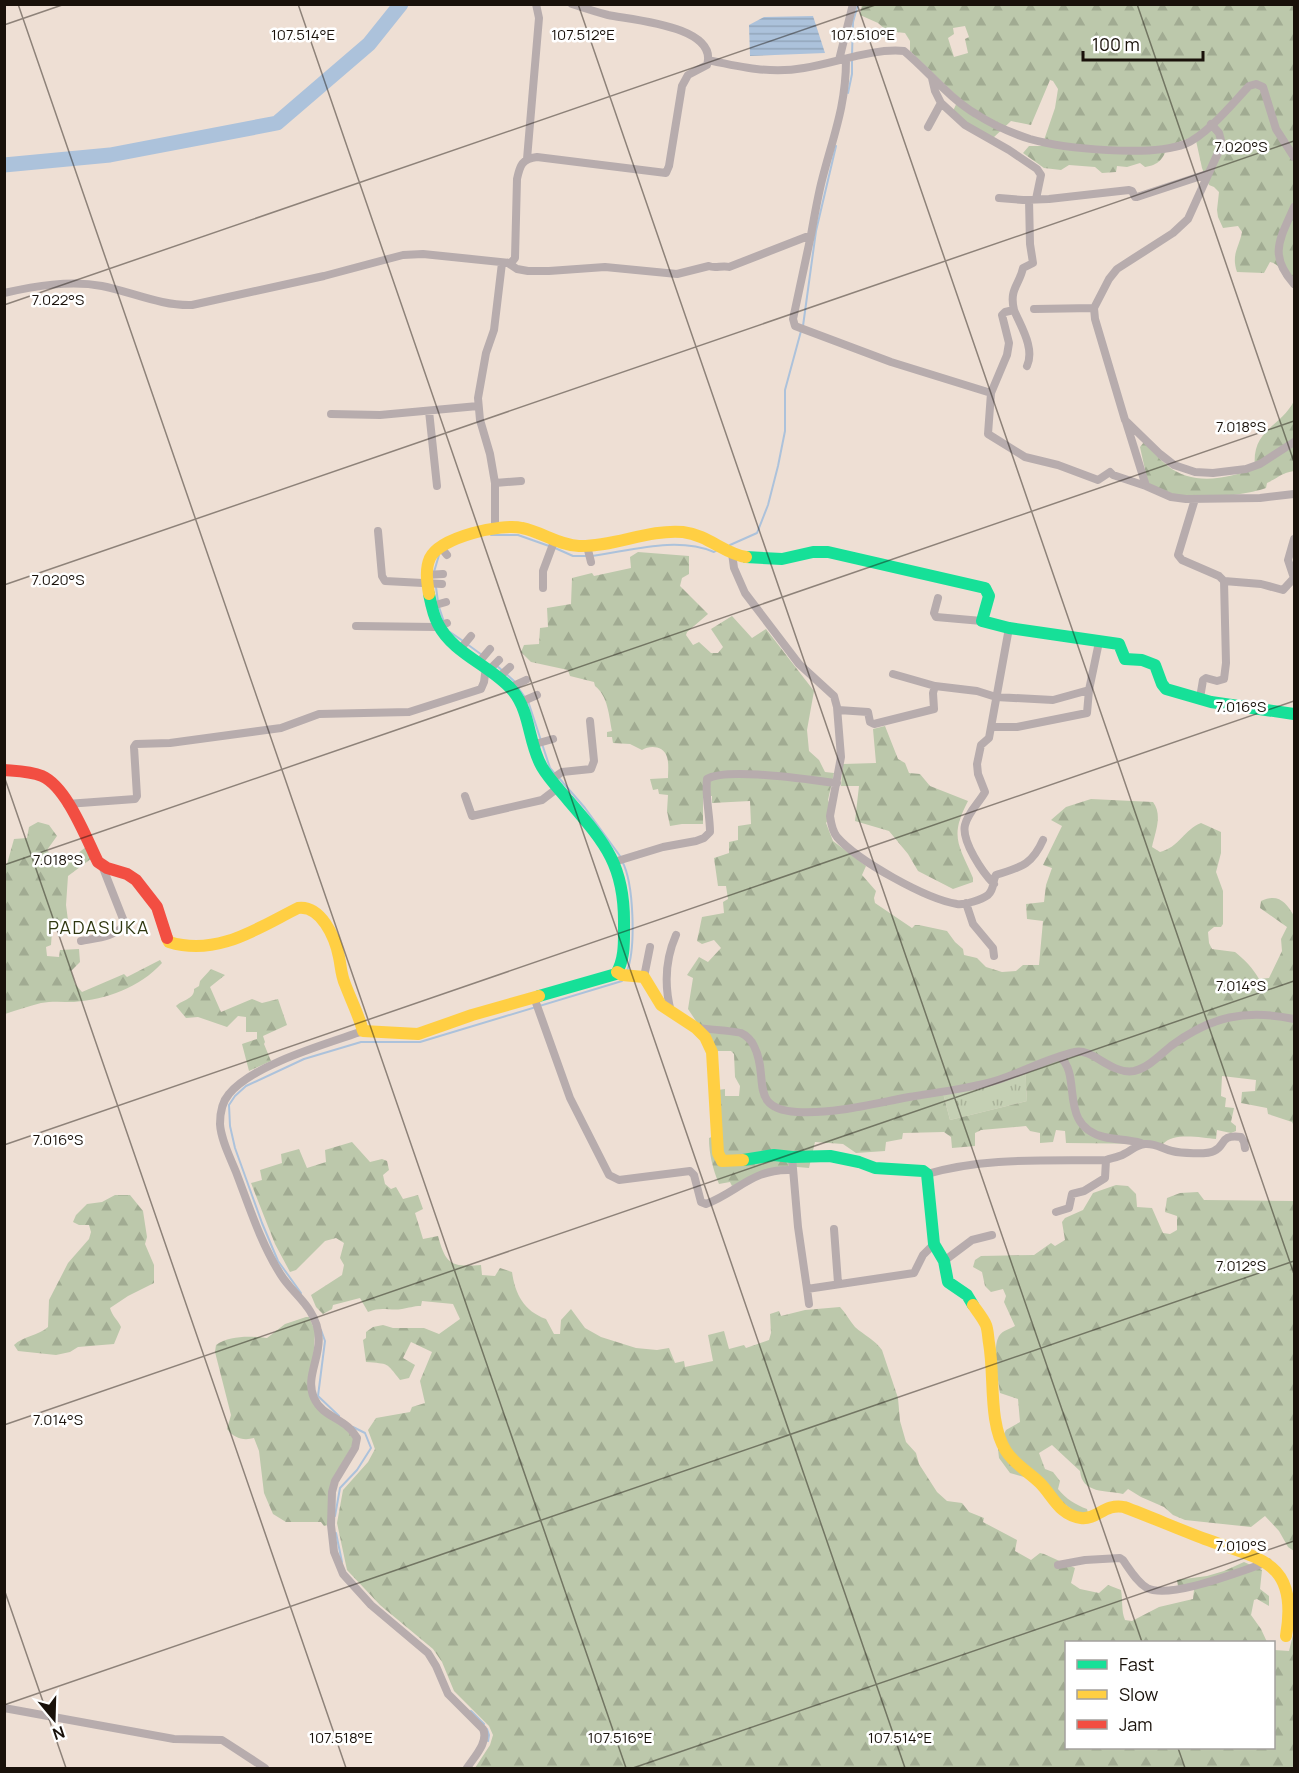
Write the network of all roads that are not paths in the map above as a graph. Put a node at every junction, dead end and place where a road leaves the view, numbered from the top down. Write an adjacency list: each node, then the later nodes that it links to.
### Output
1 (536, 4): 11 (street)
2 (572, 4): 5 (street)
3 (853, 4): 4 (street)
4 (847, 59): 5 (street); 6 (street); 16 (street)
5 (708, 60): 11 (street)
6 (932, 78): 7 (street); 8 (street)
7 (941, 103): 9 (street); 14 (street)
8 (1211, 124): 10 (street); 12 (street)
9 (928, 127)
10 (1294, 157)
11 (527, 159): 17 (street)
12 (1207, 174): 14 (street); 20 (street)
13 (999, 198): 14 (street)
14 (1033, 199): 22 (street)
15 (1294, 207): 18 (street)
16 (811, 234): 17 (street); 24 (street)
17 (505, 263): 19 (street); 25 (street)
18 (1294, 284)
19 (4, 293)
20 (1094, 308): 21 (street); 28 (street)
21 (1034, 309)
22 (1014, 310): 23 (street); 24 (street)
23 (1027, 366)
24 (991, 393): 33 (street)
25 (477, 406): 26 (street); 31 (street)
26 (429, 411): 27 (street); 32 (street)
27 (331, 414)
28 (1125, 420): 29 (street); 33 (street)
29 (1294, 442)
30 (521, 482): 31 (street)
31 (495, 483): 36 (street)
32 (437, 486)
33 (1146, 486): 35 (street)
34 (1294, 494): 35 (street)
35 (1195, 499): 42 (street)
36 (495, 528): 39 (street); 41 (street)
37 (378, 531): 41 (street)
38 (1294, 540): 42 (street)
39 (552, 545): 40 (street); 43 (street)
40 (726, 549): 45 (street); 56 (street)
41 (436, 579): 46 (street)
42 (1224, 581): 55 (street)
43 (543, 588)
44 (938, 598): 45 (street)
45 (982, 621): 48 (street)
46 (443, 625): 47 (street); 50 (street)
47 (356, 626)
48 (1009, 628): 49 (street); 54 (street)
49 (1099, 642): 53 (street); 55 (street)
50 (494, 664): 61 (street); 64 (street)
51 (893, 674): 52 (street)
52 (935, 686): 54 (street); 56 (street)
53 (1089, 690): 54 (street); 59 (street)
54 (996, 697): 59 (street)
55 (1200, 698): 57 (street)
56 (838, 710): 62 (street)
57 (1294, 714)
58 (590, 721): 61 (street)
59 (991, 728): 68 (street)
60 (4, 770): 64 (street)
61 (557, 779): 63 (street); 66 (street)
62 (837, 783): 66 (street); 69 (street)
63 (465, 795)
64 (67, 804): 67 (street)
65 (1042, 840): 68 (street)
66 (620, 860): 74 (street)
67 (104, 868): 71 (street); 79 (street)
68 (994, 885): 69 (street)
69 (966, 903): 73 (street)
70 (676, 935): 76 (street)
71 (81, 941)
72 (650, 947): 74 (street)
73 (994, 956)
74 (629, 975): 75 (street); 76 (street)
75 (536, 1003): 79 (street); 85 (street)
76 (671, 1012): 78 (street)
77 (1294, 1019): 80 (street)
78 (696, 1028): 80 (street); 83 (street)
79 (363, 1031): 102 (street)
80 (1060, 1057): 81 (street)
81 (1144, 1144): 82 (street); 84 (street)
82 (1245, 1148)
83 (792, 1157): 85 (street); 86 (street)
84 (1106, 1160): 86 (street); 87 (street)
85 (792, 1170): 93 (street)
86 (927, 1174): 90 (street)
87 (1056, 1212)
88 (834, 1229): 92 (street)
89 (992, 1235): 91 (street)
90 (934, 1244): 91 (street); 92 (street)
91 (944, 1261): 95 (street)
92 (838, 1283): 93 (street)
93 (807, 1289): 94 (street)
94 (809, 1304)
95 (1268, 1562): 96 (street); 97 (street)
96 (1058, 1566)
97 (1286, 1636)
98 (4, 1708): 99 (street)
99 (253, 1760): 100 (street); 101 (street)
100 (248, 1768)
101 (265, 1768)
102 (467, 1768)

